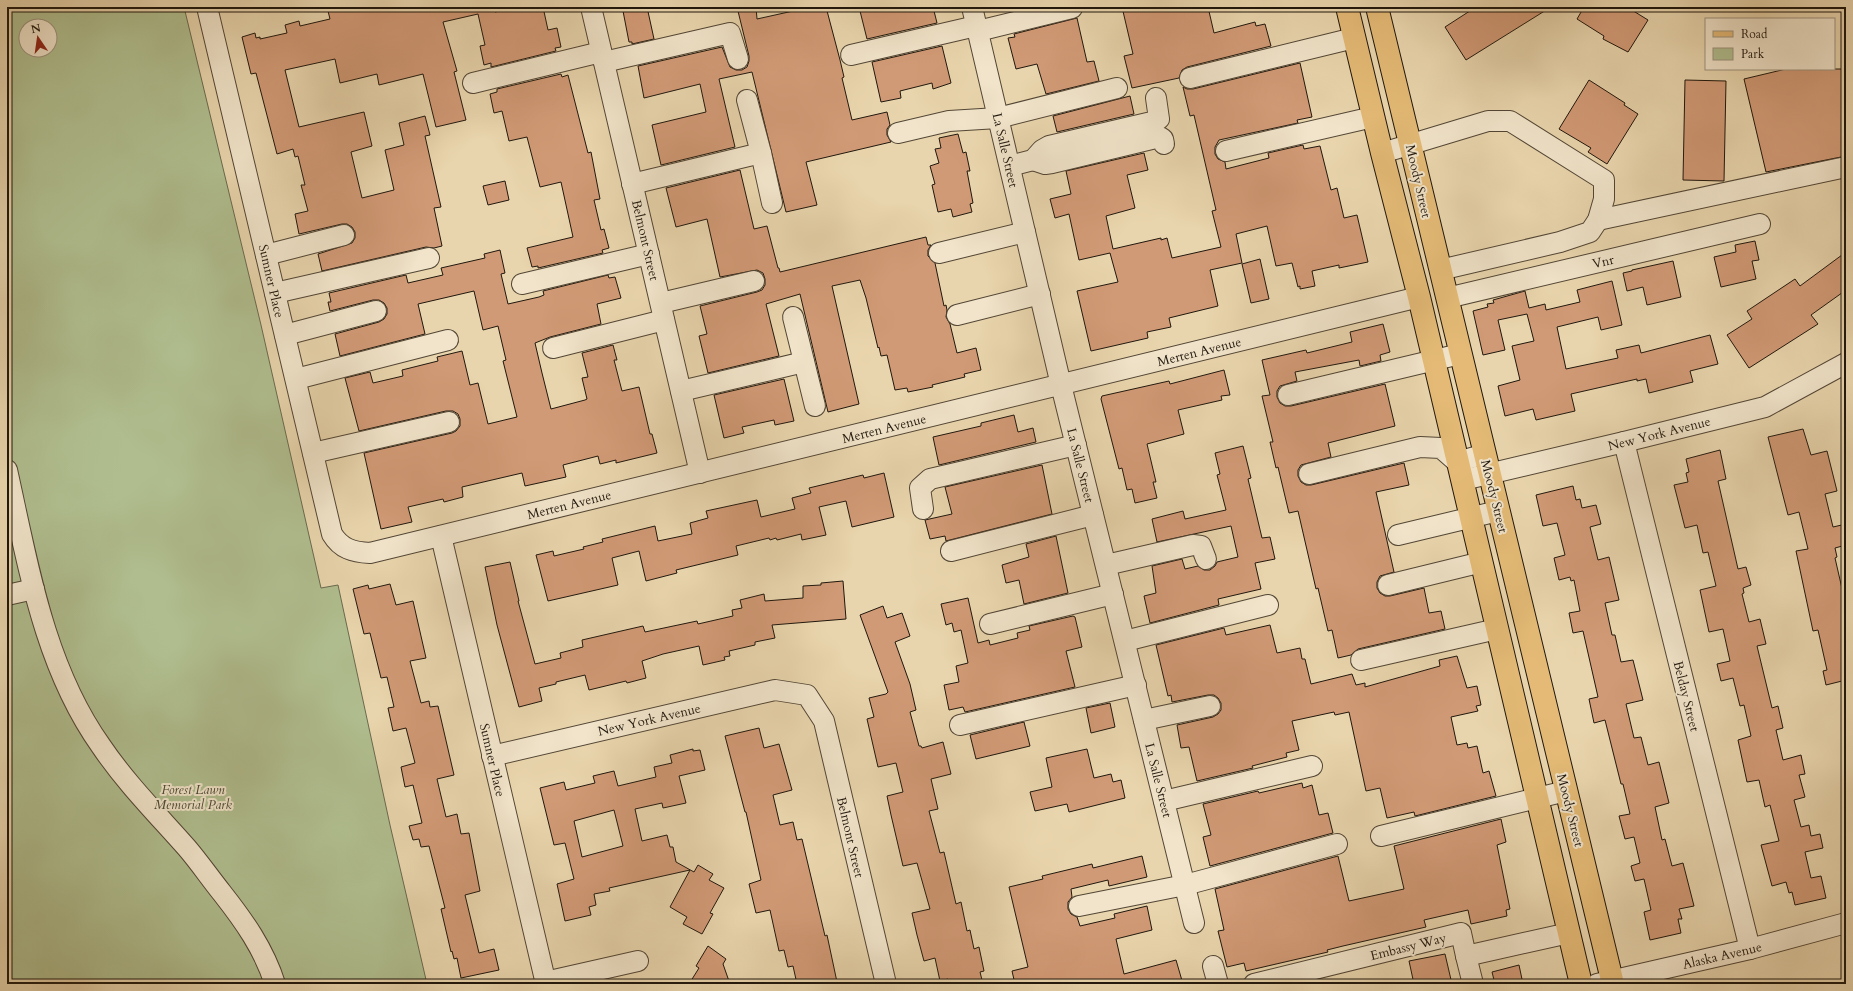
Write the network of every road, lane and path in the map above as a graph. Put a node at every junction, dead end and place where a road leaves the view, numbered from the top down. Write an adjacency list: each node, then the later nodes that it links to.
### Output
1 (207, 7): 35 (street, Sumner Place)
2 (591, 7): 9 (street, Belmont Street)
3 (1347, 7): 7 (main road)
4 (1377, 7): 20 (main road, Moody Street)
5 (1072, 8): 6 (street)
6 (975, 21): 8 (street); 17 (street, La Salle Street)
7 (1354, 38): 11 (street); 16 (main road)
8 (851, 55)
9 (603, 57): 10 (street); 12 (street); 27 (street, Belmont Street)
10 (738, 59)
11 (1190, 78)
12 (473, 82)
13 (1117, 88): 17 (street)
14 (1156, 98): 24 (street)
15 (747, 100): 22 (street)
16 (1373, 117): 21 (street); 23 (main road)
17 (998, 118): 18 (street); 25 (street, La Salle Street)
18 (898, 133)
19 (1164, 144): 24 (street)
20 (1410, 145): 23 (street); 29 (street); 37 (main road, Moody Street)
21 (1226, 151)
22 (761, 153): 27 (street); 28 (street)
23 (1382, 153): 42 (main road)
24 (1033, 160): 25 (street)
25 (1010, 166): 31 (street, La Salle Street)
26 (1846, 167): 29 (street)
27 (632, 184): 34 (street, Belmont Street)
28 (772, 203)
29 (1598, 220): 37 (street)
30 (1760, 224): 43 (street, Vnr)
31 (1025, 232): 33 (street); 41 (street, La Salle Street)
32 (344, 235): 35 (street)
33 (939, 253)
34 (649, 254): 39 (street); 45 (street, Belmont Street)
35 (266, 255): 40 (street, Sumner Place)
36 (429, 258): 40 (street)
37 (1440, 270): 43 (main road, Moody Street)
38 (754, 280): 45 (street)
39 (522, 284)
40 (275, 293): 48 (street, Sumner Place)
41 (1040, 294): 46 (street); 56 (street, La Salle Street)
42 (1420, 298): 43 (main road); 52 (main road); 56 (street, Merten Avenue)
43 (1447, 298): 51 (main road, Moody Street)
44 (376, 311): 48 (street)
45 (662, 311): 50 (street); 57 (street, Belmont Street)
46 (957, 315)
47 (793, 317): 53 (street)
48 (285, 335): 55 (street, Sumner Place)
49 (448, 340): 55 (street)
50 (553, 348)
51 (1460, 354): 52 (street); 64 (main road, Moody Street)
52 (1434, 360): 58 (street); 66 (main road)
53 (804, 362): 57 (street); 59 (street)
54 (1846, 363): 61 (street, New York Avenue)
55 (296, 379): 63 (street, Sumner Place)
56 (1061, 385): 62 (street, La Salle Street); 67 (street, Merten Avenue)
57 (681, 391): 67 (street, Belmont Street)
58 (1288, 395)
59 (815, 406)
60 (449, 422): 63 (street)
61 (1624, 442): 64 (street, New York Avenue); 106 (street, Belday Street)
62 (1076, 445): 69 (street); 71 (street, La Salle Street)
63 (313, 454): 75 (street, Sumner Place)
64 (1487, 464): 66 (street, New York Avenue); 70 (main road, Moody Street)
65 (7, 470): 81 (street)
66 (1460, 471): 68 (street); 72 (main road)
67 (700, 472): 74 (street, Merten Avenue)
68 (1308, 474)
69 (923, 509)
70 (1498, 510): 72 (street); 96 (main road, Moody Street)
71 (1094, 515): 76 (street); 79 (street, La Salle Street)
72 (1471, 517): 73 (street); 78 (main road)
73 (1398, 535)
74 (441, 536): 75 (street, Merten Avenue); 94 (street, Sumner Place)
75 (348, 550)
76 (951, 551)
77 (1206, 559): 79 (street)
78 (1482, 562): 80 (street); 86 (main road)
79 (1106, 565): 82 (street, La Salle Street)
80 (1388, 586)
81 (34, 589): 83 (street); 111 (street)
82 (1113, 594): 85 (street); 87 (street, La Salle Street)
83 (7, 595)
84 (1268, 605): 87 (street)
85 (990, 624)
86 (1498, 629): 88 (street); 97 (main road)
87 (1125, 641): 89 (street, La Salle Street)
88 (1360, 660)
89 (1136, 685): 92 (street, La Salle Street); 93 (street)
90 (807, 695): 94 (street, New York Avenue); 112 (street, Belmont Street)
91 (1210, 706): 92 (street)
92 (1144, 720): 98 (street, La Salle Street)
93 (960, 725)
94 (492, 756): 109 (street, Sumner Place)
95 (1312, 766): 98 (street)
96 (1566, 791): 97 (street); 110 (main road, Moody Street)
97 (1537, 798): 99 (street); 105 (main road)
98 (1164, 801): 101 (street, La Salle Street)
99 (1381, 836)
100 (1337, 844): 101 (street)
101 (1185, 885): 102 (street); 103 (street, La Salle Street)
102 (1079, 906)
103 (1194, 923)
104 (1846, 924): 106 (street, Alaska Avenue)
105 (1569, 933): 107 (street); 115 (main road)
106 (1750, 949): 110 (street, Alaska Avenue)
107 (1466, 956): 113 (street, Embassy Way); 114 (street)
108 (638, 962): 109 (street)
109 (545, 983)
110 (1608, 983)
111 (275, 984)
112 (886, 984)
113 (1254, 984)
114 (1473, 984)
115 (1581, 984)

